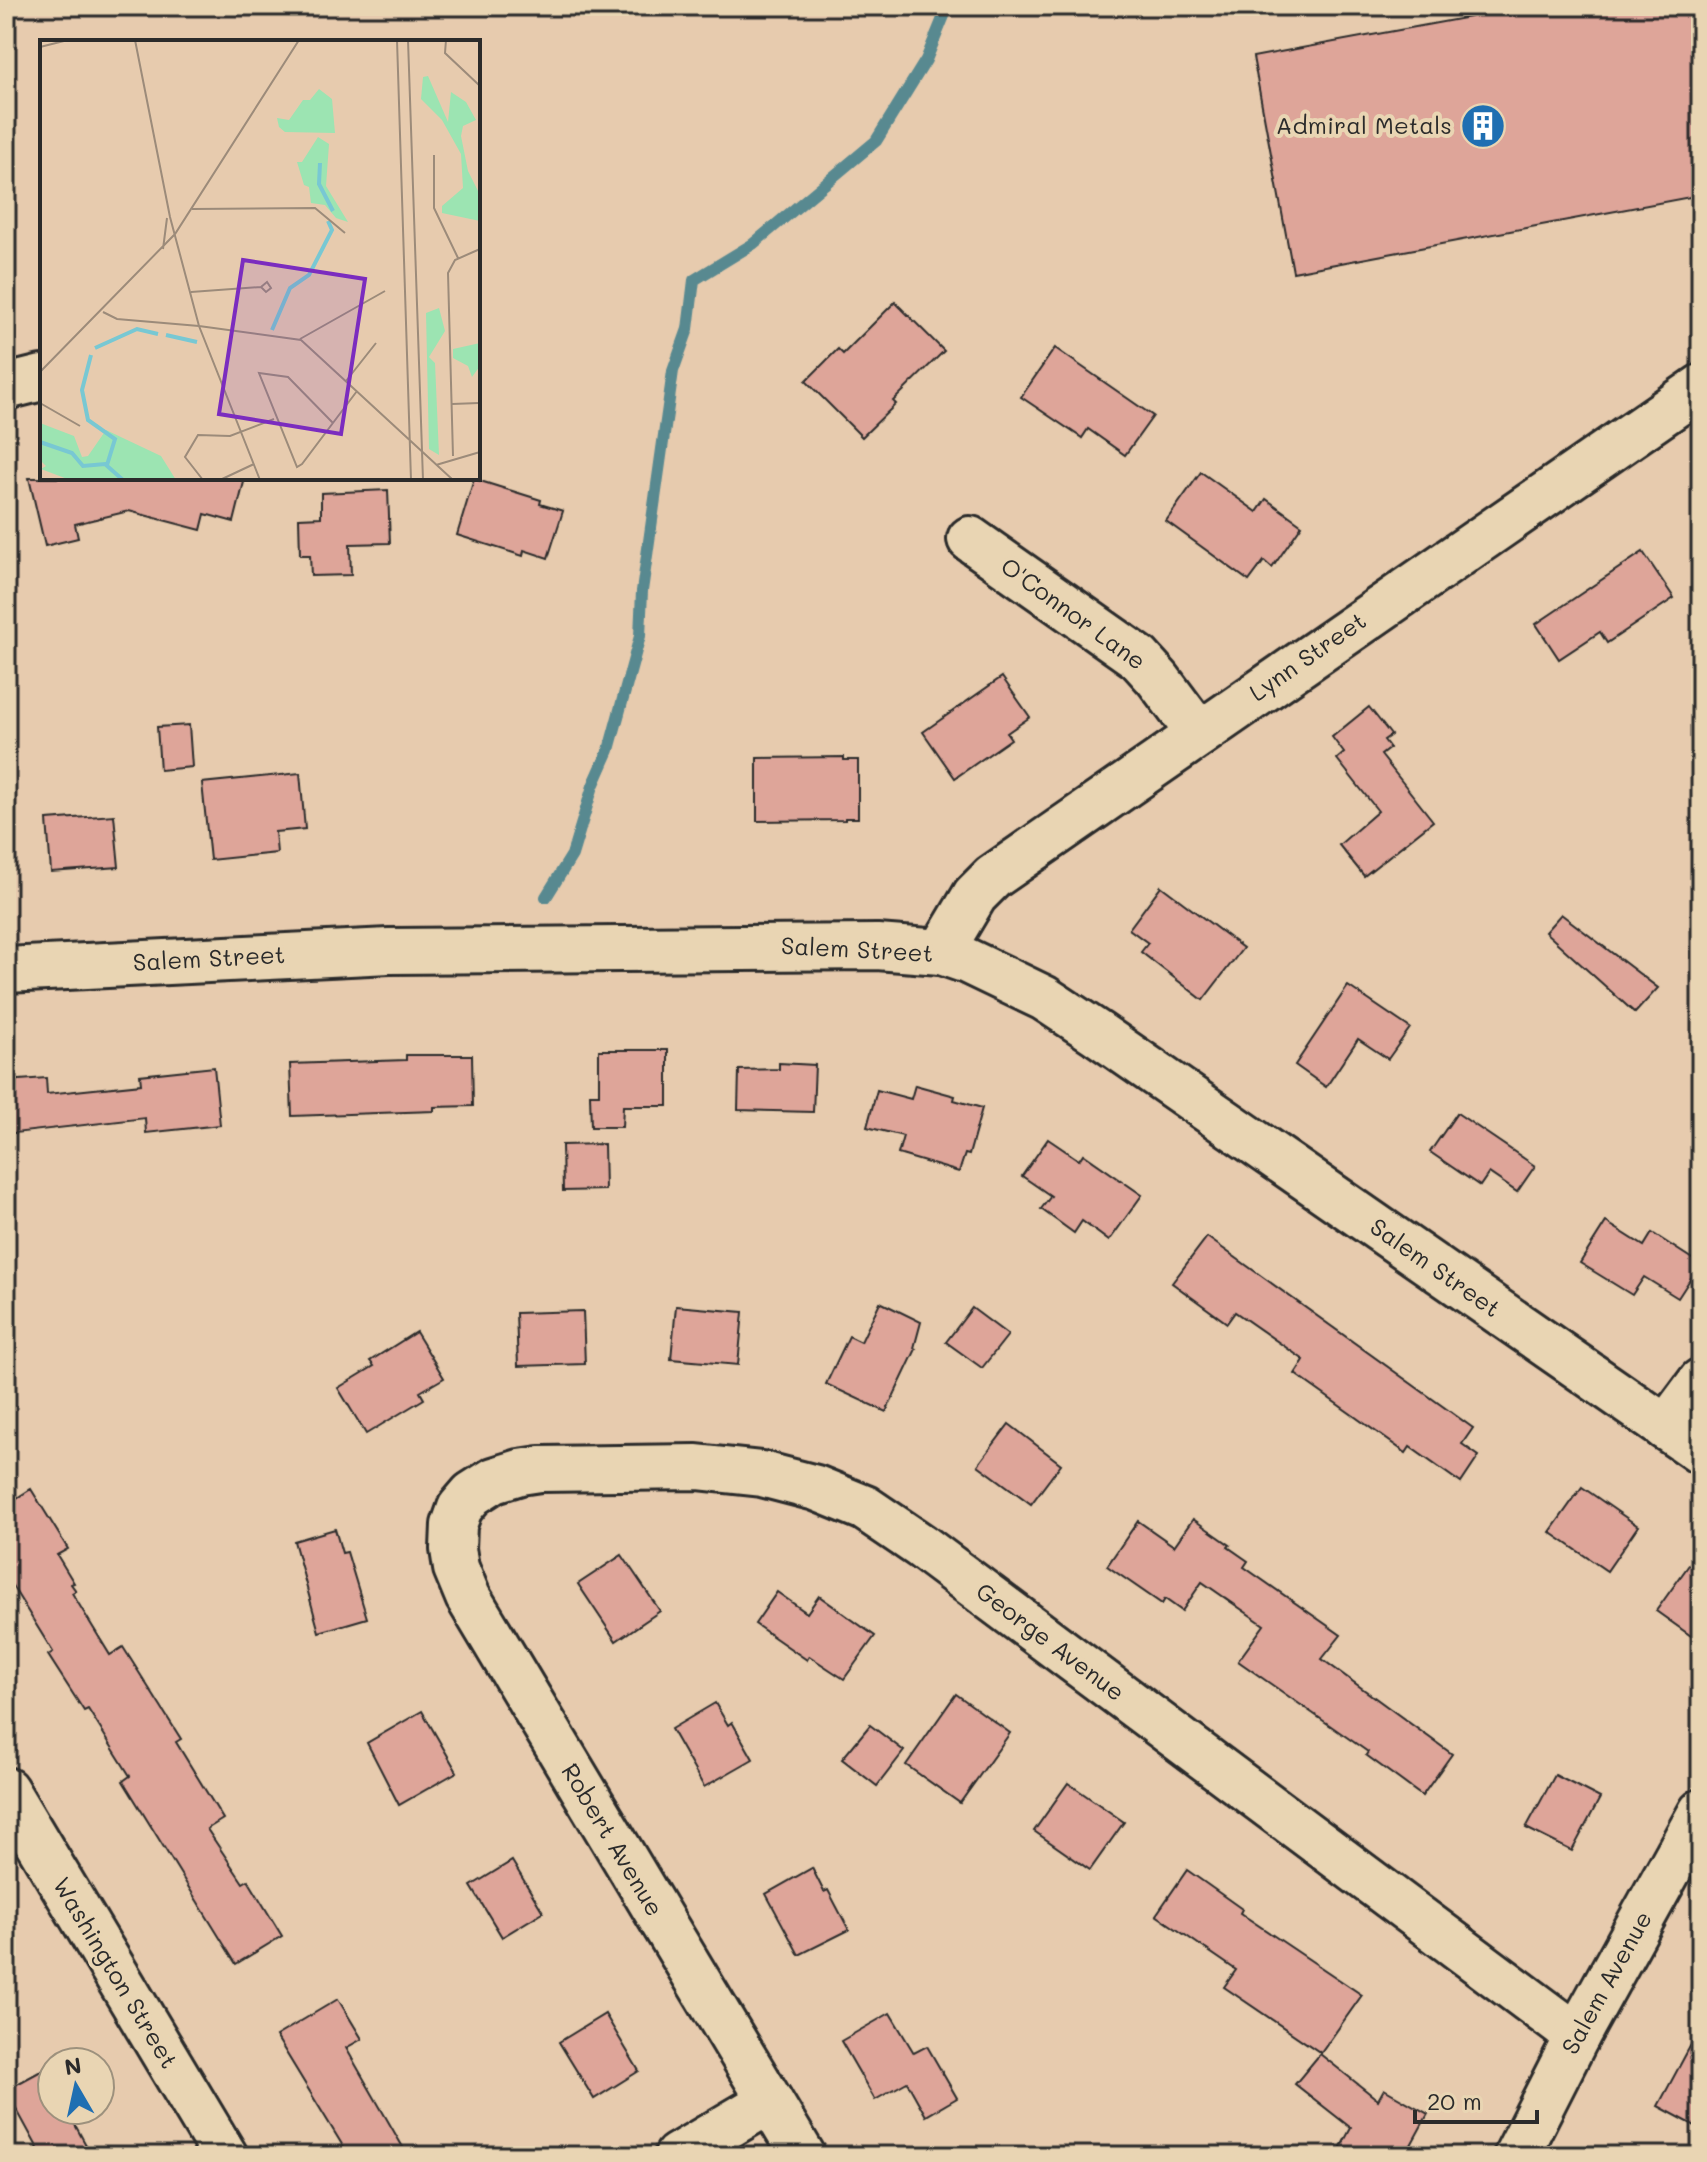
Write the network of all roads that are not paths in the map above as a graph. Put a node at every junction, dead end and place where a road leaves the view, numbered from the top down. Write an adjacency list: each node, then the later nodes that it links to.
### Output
1 (40, 378): 2 (street)
2 (6, 387)
3 (1701, 387): 5 (street, Lynn Street)
4 (970, 539): 5 (street, O'Connor Lane)
5 (1199, 734): 6 (street, Lynn Street)
6 (941, 952): 7 (street, Salem Street); 9 (street, Salem Street)
7 (6, 970)
8 (1701, 1381): 9 (street)
9 (1684, 1440)
10 (457, 1513): 13 (street, George Avenue); 14 (street, Robert Avenue)
11 (6, 1790): 15 (street, Washington Street)
12 (1701, 1812): 13 (street, Salem Avenue)
13 (1577, 2036): 18 (street, Salem Avenue)
14 (770, 2101): 16 (street); 17 (street, Robert Avenue)
15 (225, 2156)
16 (677, 2156)
17 (803, 2156)
18 (1516, 2156)

